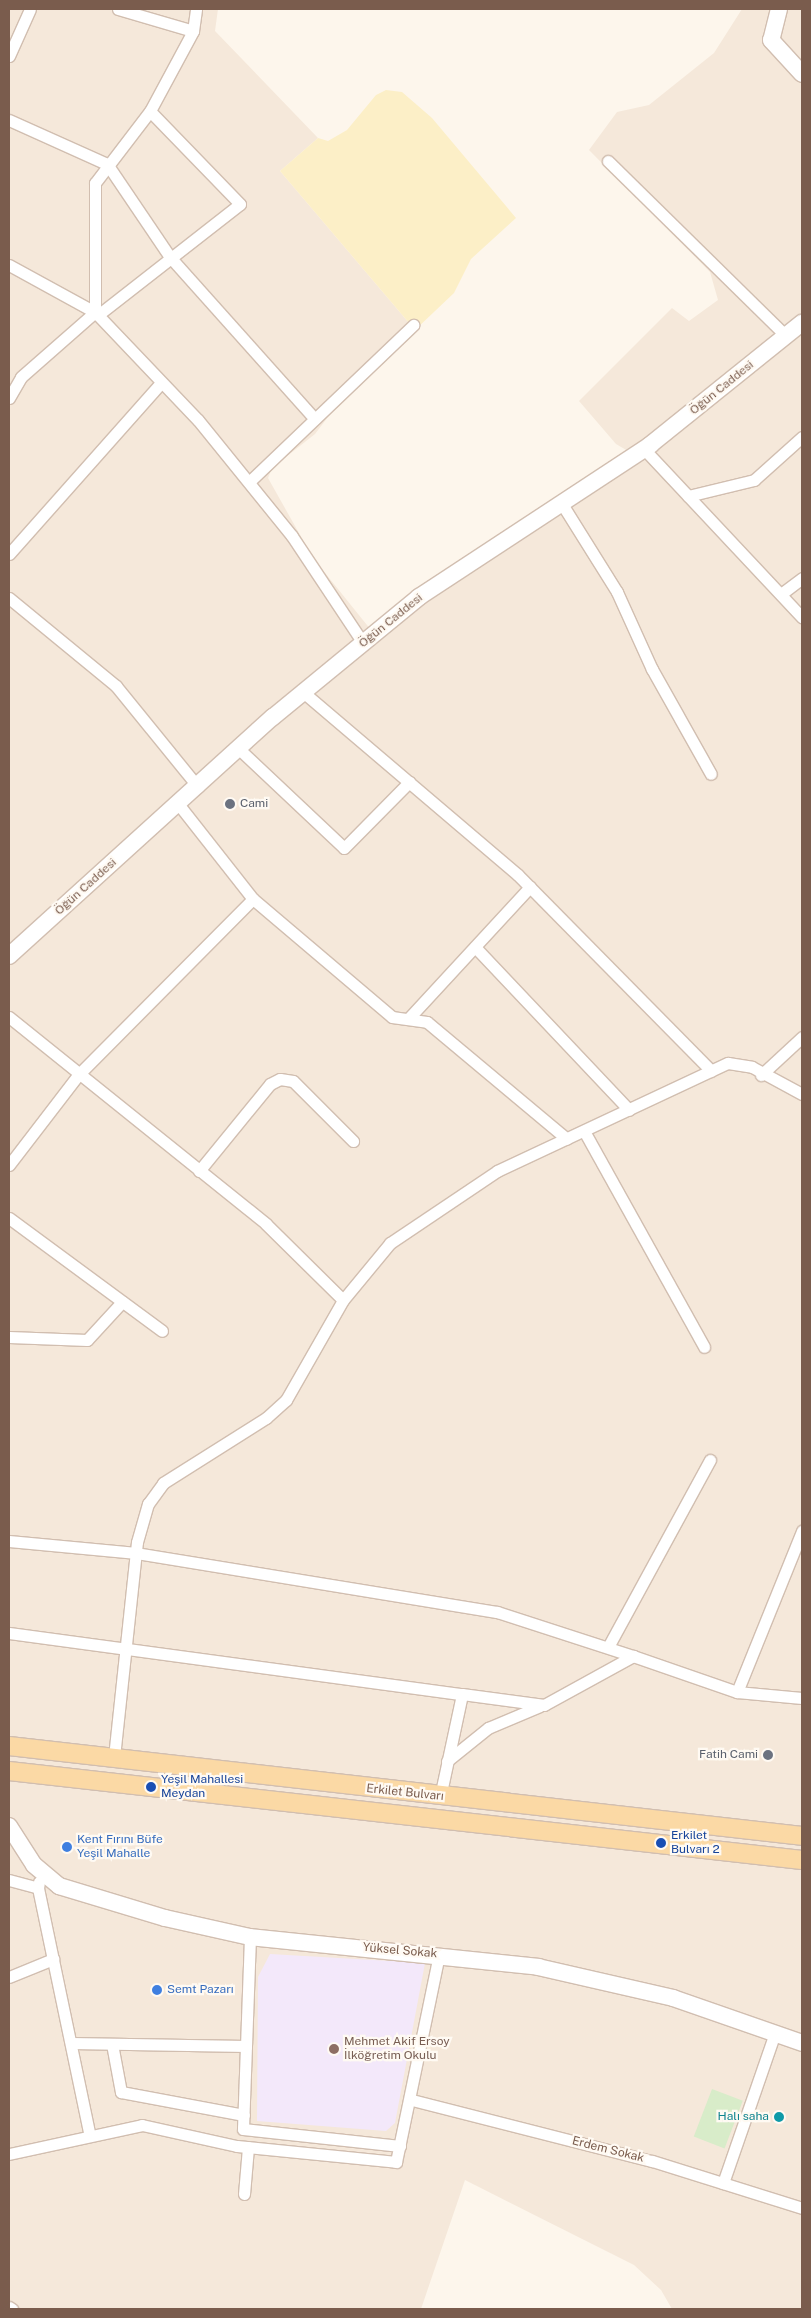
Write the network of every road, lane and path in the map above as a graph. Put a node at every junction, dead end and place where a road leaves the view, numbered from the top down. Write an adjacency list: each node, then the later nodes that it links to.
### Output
1 (30, 9): 6 (street)
2 (118, 9): 5 (street)
3 (196, 9): 5 (street)
4 (779, 9): 7 (street)
5 (193, 31): 8 (street)
6 (9, 56)
7 (802, 74)
8 (150, 111): 11 (street); 12 (street)
9 (9, 120): 11 (street)
10 (608, 161): 17 (street)
11 (106, 164): 12 (street); 14 (street)
12 (170, 256): 14 (street); 20 (street)
13 (9, 265): 14 (street)
14 (96, 314): 18 (street); 19 (street)
15 (802, 323): 17 (street, Öğün Caddesi)
16 (413, 325): 20 (street)
17 (786, 336): 22 (street, Öğün Caddesi)
18 (161, 383): 23 (street); 26 (street)
19 (9, 398)
20 (315, 419): 23 (street)
21 (802, 437): 24 (street)
22 (644, 449): 24 (street); 25 (street, Öğün Caddesi)
23 (250, 481): 31 (street)
24 (688, 496): 28 (street)
25 (562, 504): 31 (street, Öğün Caddesi); 34 (street)
26 (9, 554)
27 (802, 578): 28 (street)
28 (781, 594): 30 (street)
29 (9, 598): 36 (street)
30 (802, 617)
31 (363, 643): 32 (street, Öğün Caddesi)
32 (303, 692): 33 (street, Öğün Caddesi); 35 (street)
33 (239, 749): 35 (street); 36 (street, Öğün Caddesi)
34 (711, 774)
35 (409, 782): 38 (street)
36 (198, 787): 37 (street, Öğün Caddesi)
37 (179, 805): 39 (street); 41 (street, Öğün Caddesi)
38 (530, 887): 40 (street); 45 (street)
39 (253, 899): 43 (street); 46 (street)
40 (475, 947): 43 (street); 49 (street)
41 (9, 956)
42 (9, 1017): 46 (street)
43 (408, 1019): 51 (street)
44 (802, 1037): 47 (street)
45 (711, 1071): 47 (street); 49 (street)
46 (78, 1075): 53 (street); 54 (street)
47 (761, 1075): 48 (street)
48 (802, 1094)
49 (629, 1110): 50 (street)
50 (584, 1131): 51 (street); 60 (street)
51 (567, 1139): 56 (street)
52 (353, 1141): 54 (street)
53 (9, 1165)
54 (198, 1171): 56 (street)
55 (9, 1218): 57 (street)
56 (343, 1300): 64 (street)
57 (122, 1302): 58 (street); 59 (street)
58 (162, 1331)
59 (9, 1337)
60 (704, 1347)
61 (710, 1460): 67 (street)
62 (802, 1532): 69 (street)
63 (9, 1541): 64 (street)
64 (136, 1553): 66 (street); 67 (street)
65 (9, 1633): 66 (street)
66 (126, 1647): 70 (street); 74 (street)
67 (608, 1647): 68 (street)
68 (633, 1656): 69 (street); 72 (street)
69 (736, 1692): 71 (street)
70 (462, 1694): 72 (street); 75 (street)
71 (802, 1698)
72 (544, 1705): 75 (street)
73 (9, 1746): 74 (main road, Erkilet Bulvarı)
74 (114, 1757): 77 (main road, Erkilet Bulvarı)
75 (447, 1761): 77 (street)
76 (9, 1771): 80 (main road, Erkilet Bulvarı)
77 (440, 1797): 79 (main road, Erkilet Bulvarı)
78 (11, 1833): 82 (street, Yüksel Sokak)
79 (802, 1836)
80 (802, 1860)
81 (9, 1880): 82 (street)
82 (40, 1880): 83 (street, Yüksel Sokak); 85 (street)
83 (250, 1937): 84 (street, Yüksel Sokak); 91 (street)
84 (439, 1954): 87 (street, Yüksel Sokak); 92 (street)
85 (53, 1959): 86 (street); 88 (street)
86 (9, 1977)
87 (775, 2033): 89 (street, Yüksel Sokak); 98 (street)
88 (71, 2043): 90 (street); 94 (street)
89 (802, 2043)
90 (112, 2044): 91 (street); 93 (street)
91 (246, 2046): 93 (street)
92 (412, 2100): 95 (street); 98 (street, Erdem Sokak)
93 (244, 2115): 95 (street)
94 (89, 2133): 96 (street); 97 (street)
95 (400, 2146): 96 (street)
96 (248, 2147): 99 (street)
97 (9, 2154)
98 (723, 2183): 100 (street, Erdem Sokak)
99 (244, 2194)
100 (802, 2208)
101 (9, 2307): 102 (street)
102 (12, 2309)

